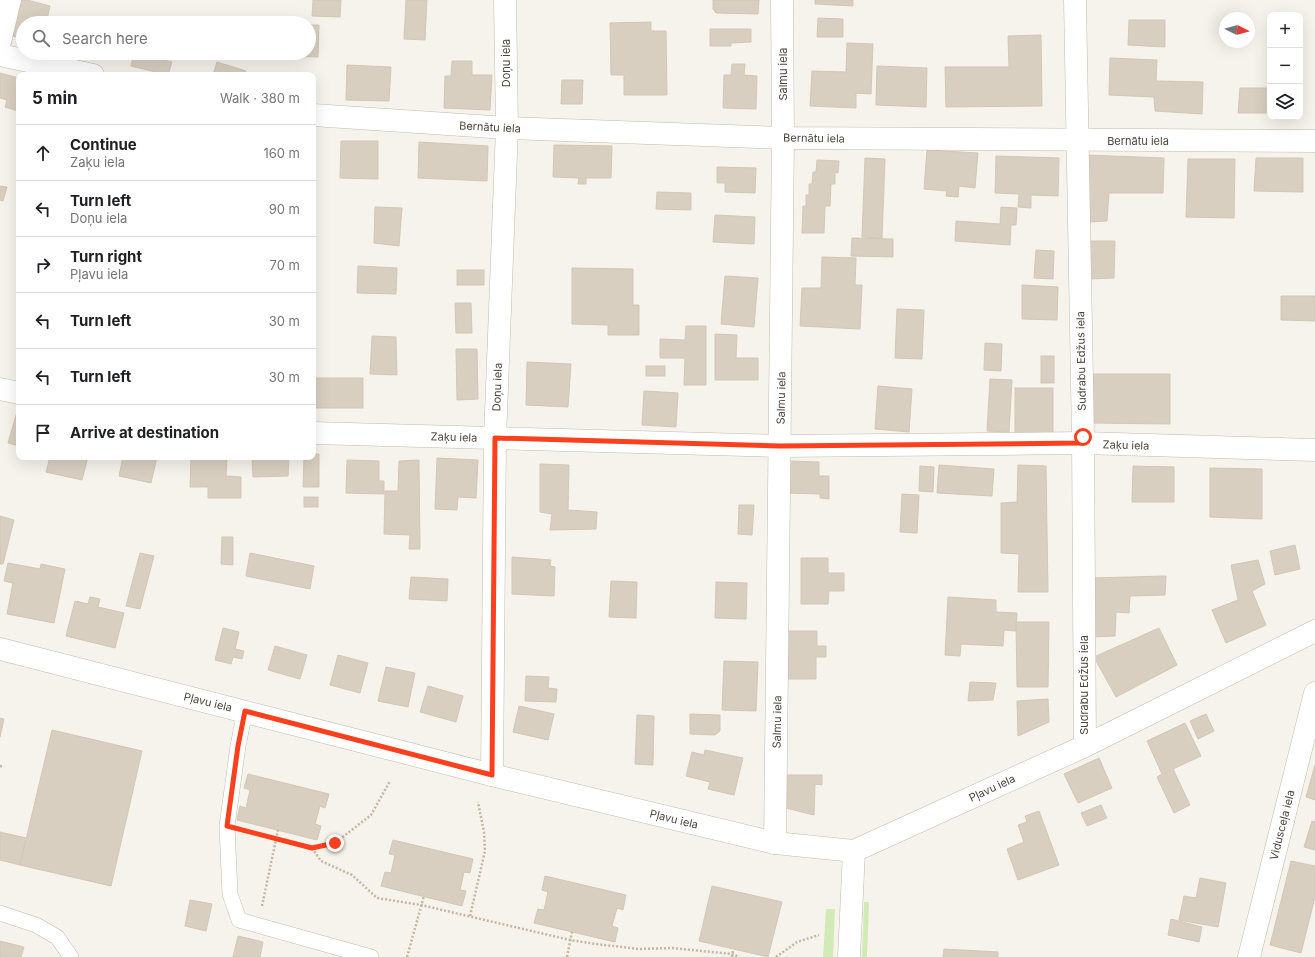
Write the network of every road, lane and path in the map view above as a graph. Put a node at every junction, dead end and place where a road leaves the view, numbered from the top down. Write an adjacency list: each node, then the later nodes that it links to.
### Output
1 (10, 0): 5 (street)
2 (505, 0): 11 (street, Doņu iela)
3 (782, 0): 12 (street, Salmu iela)
4 (1075, 0): 13 (street, Sudrabu Edžus iela)
5 (0, 42)
6 (0, 55): 7 (street)
7 (16, 58)
8 (23, 60): 9 (street)
9 (78, 72)
10 (316, 115): 11 (street, Bernātu iela)
11 (506, 128): 12 (street, Bernātu iela); 18 (street, Doņu iela)
12 (783, 138): 13 (street, Bernātu iela); 20 (street, Salmu iela)
13 (1077, 140): 14 (street, Bernātu iela); 19 (street, Sudrabu Edžus iela)
14 (1315, 141)
15 (0, 389): 16 (street)
16 (16, 392)
17 (316, 433): 18 (street, Zaķu iela)
18 (495, 438): 20 (street, Zaķu iela); 29 (street, Doņu iela)
19 (1082, 443): 20 (street, Zaķu iela); 21 (street, Zaķu iela); 26 (street, Sudrabu Edžus iela)
20 (780, 446): 35 (street, Salmu iela)
21 (1315, 450)
22 (1315, 631): 26 (street, Pļavu iela)
23 (0, 648): 25 (street, Pļavu iela)
24 (1315, 693): 55 (street, Vidusceļa iela)
25 (245, 711): 29 (street, Pļavu iela); 32 (lane)
26 (1085, 746): 37 (street, Pļavu iela)
27 (0, 766): 28 (path)
28 (4, 767)
29 (492, 775): 35 (street, Pļavu iela)
30 (390, 781): 36 (path)
31 (478, 802): 41 (path)
32 (227, 826): 34 (path); 42 (lane)
33 (278, 830): 34 (path)
34 (277, 838): 36 (path); 42 (path)
35 (775, 843): 37 (street, Pļavu iela)
36 (312, 848): 39 (path)
37 (854, 852): 54 (street)
38 (424, 896): 39 (path)
39 (422, 905): 41 (path); 50 (path)
40 (0, 913): 48 (lane)
41 (470, 916): 45 (path)
42 (258, 926): 49 (lane)
43 (572, 932): 45 (path)
44 (819, 934): 53 (path)
45 (570, 940): 47 (path); 51 (path)
46 (733, 950): 47 (path)
47 (732, 956): 52 (path)
48 (71, 957)
49 (371, 957)
50 (407, 957)
51 (566, 957)
52 (739, 957)
53 (776, 957)
54 (849, 957)
55 (1249, 957)

